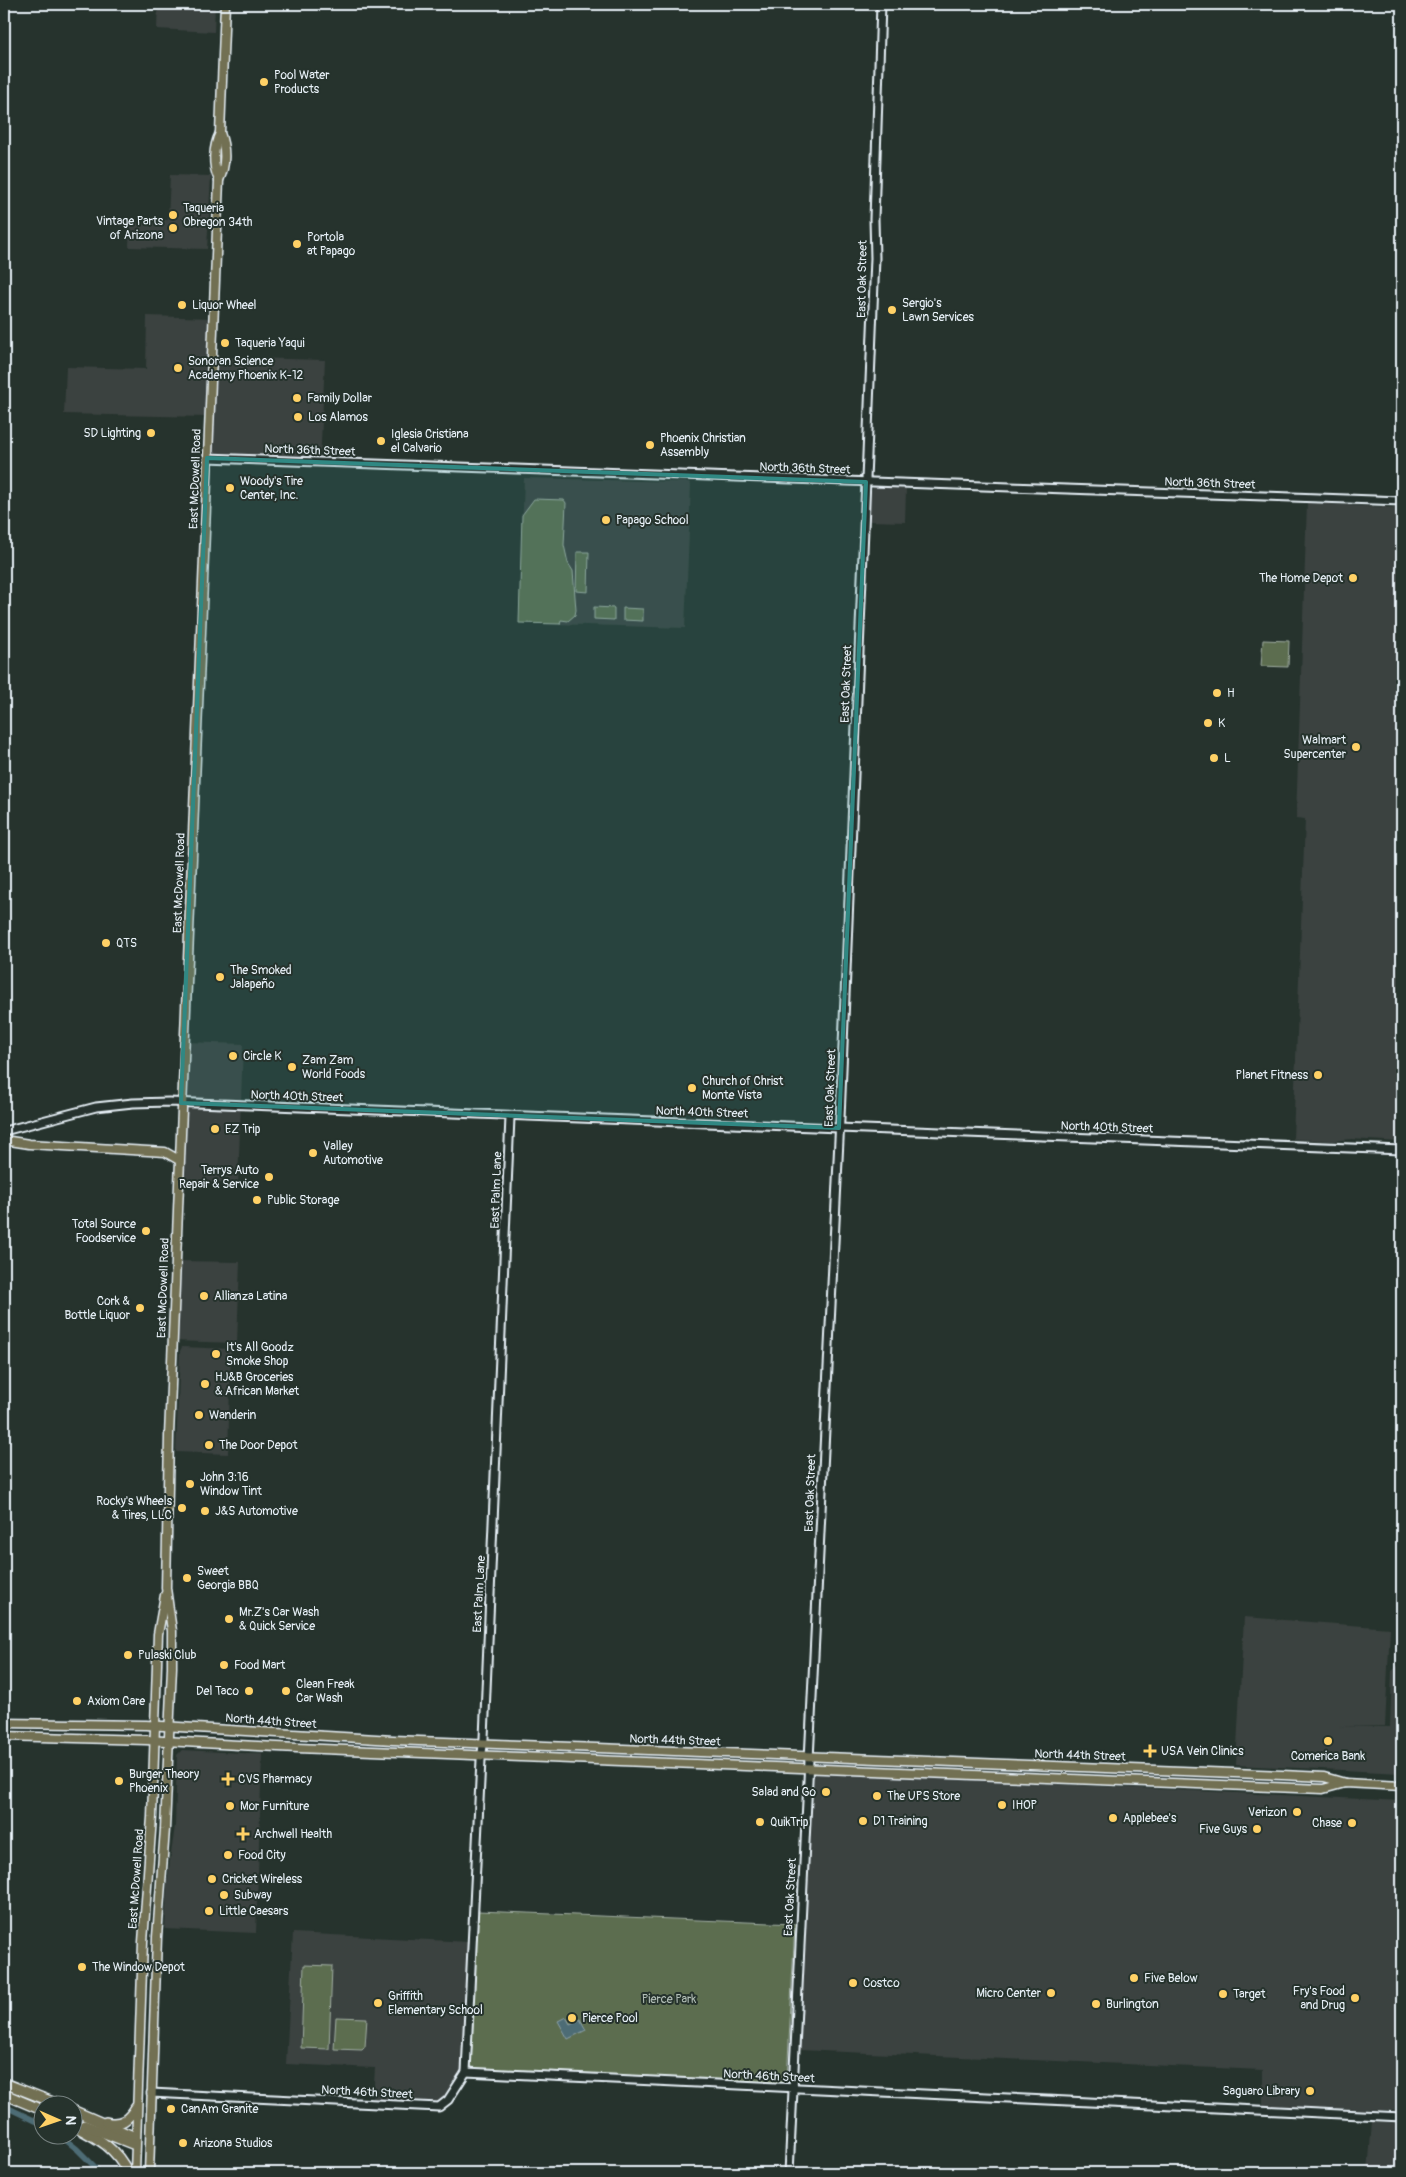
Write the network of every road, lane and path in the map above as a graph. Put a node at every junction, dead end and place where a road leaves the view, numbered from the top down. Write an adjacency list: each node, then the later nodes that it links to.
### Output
1 (225, 4): 3 (main road, East McDowell Road)
2 (881, 4): 4 (street, East Oak Street)
3 (207, 458): 4 (street, North 36th Street); 6 (main road, East McDowell Road)
4 (866, 482): 5 (street, North 36th Street); 8 (street, East Oak Street)
5 (1402, 501)
6 (182, 1103): 7 (street, North 40th Street); 9 (street, North 40th Street); 12 (main road, East McDowell Road)
7 (510, 1117): 8 (street, North 40th Street); 20 (street, East Palm Lane)
8 (839, 1128): 11 (street, North 40th Street); 22 (street, East Oak Street)
9 (4, 1131)
10 (4, 1140): 12 (main road)
11 (1402, 1150)
12 (179, 1160): 13 (main road, East McDowell Road)
13 (166, 1588): 15 (main road, East McDowell Road); 16 (main road, East McDowell Road)
14 (4, 1723): 15 (main road, North 44th Street)
15 (155, 1726): 16 (main road, North 44th Street); 18 (main road, East McDowell Road)
16 (170, 1726): 19 (main road, East McDowell Road); 20 (main road, North 44th Street)
17 (4, 1736): 18 (main road, North 44th Street)
18 (155, 1740): 19 (main road, North 44th Street); 27 (main road, East McDowell Road)
19 (169, 1741): 21 (main road, North 44th Street); 26 (main road, East McDowell Road)
20 (483, 1744): 21 (street, East Palm Lane); 22 (main road, North 44th Street)
21 (482, 1755): 23 (main road, North 44th Street); 35 (street, East Palm Lane)
22 (808, 1757): 23 (street, East Oak Street); 24 (main road, North 44th Street)
23 (808, 1768): 24 (main road, North 44th Street); 37 (street, East Oak Street)
24 (1345, 1783): 25 (main road, North 44th Street)
25 (1402, 1786)
26 (161, 1886): 27 (main road); 29 (main road, East McDowell Road)
27 (146, 1888): 28 (main road, East McDowell Road)
28 (145, 1903): 29 (main road); 31 (main road, East McDowell Road)
29 (159, 1904): 30 (main road, East McDowell Road)
30 (155, 1989): 31 (main road); 32 (main road, East McDowell Road)
31 (140, 1998): 33 (main road, East McDowell Road)
32 (153, 2050): 33 (main road); 38 (main road, East McDowell Road)
33 (138, 2052): 34 (main road, East McDowell Road)
34 (138, 2062): 38 (main road); 42 (main road, East McDowell Road)
35 (466, 2072): 37 (street, North 46th Street); 38 (street, North 46th Street)
36 (4, 2083): 40 (highway)
37 (792, 2088): 44 (street, North 46th Street); 53 (street, East Oak Street)
38 (151, 2093): 49 (main road, East McDowell Road)
39 (4, 2094): 41 (highway)
40 (32, 2094)
41 (32, 2106)
42 (136, 2107): 45 (highway); 48 (main road, East McDowell Road)
43 (82, 2114): 45 (highway)
44 (1402, 2117)
45 (97, 2120): 48 (highway)
46 (82, 2126): 48 (highway)
47 (82, 2129): 50 (highway)
48 (135, 2141): 49 (main road); 51 (main road, East McDowell Road)
49 (150, 2144): 52 (main road, East McDowell Road)
50 (128, 2173)
51 (135, 2173)
52 (149, 2173)
53 (789, 2173)

